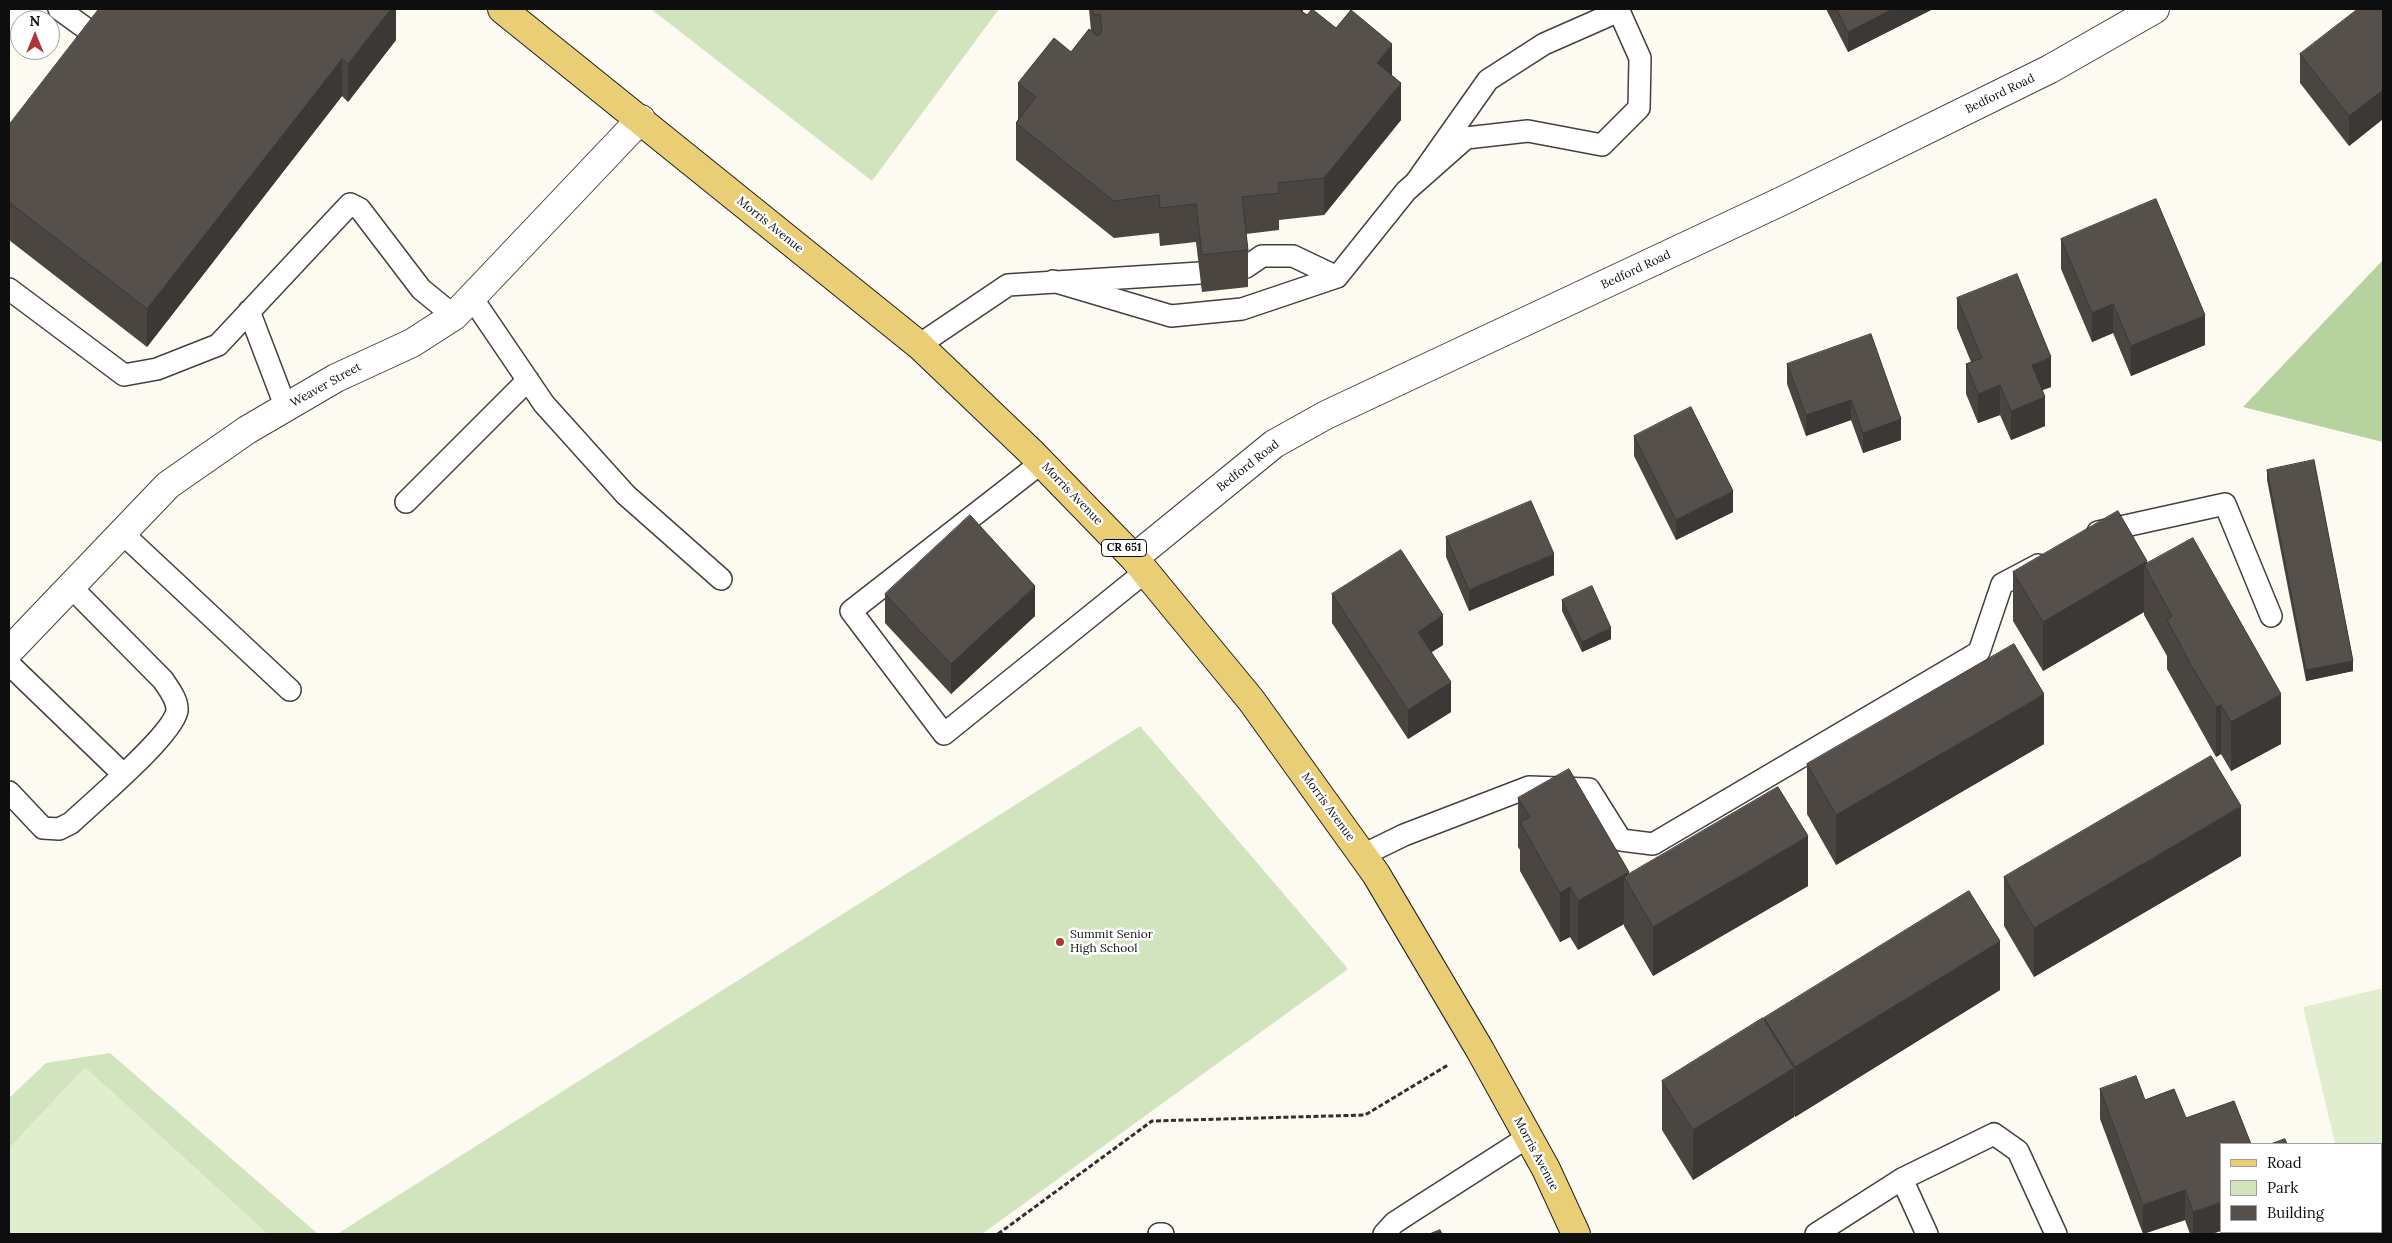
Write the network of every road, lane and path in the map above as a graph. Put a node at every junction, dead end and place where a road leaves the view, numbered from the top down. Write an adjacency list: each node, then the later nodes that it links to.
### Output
1 (59, 9): 5 (lane)
2 (502, 9): 6 (main road, Morris Avenue / CR 651)
3 (2155, 9): 23 (street, Bedford Road)
4 (1619, 10): 7 (lane); 7 (lane)
5 (88, 30)
6 (641, 119): 13 (street, Weaver Street); 15 (main road, Morris Avenue / CR 651)
7 (1416, 182): 10 (lane)
8 (1246, 267): 10 (lane)
9 (1200, 273): 11 (lane)
10 (1337, 277): 11 (lane)
11 (1052, 281): 15 (lane)
12 (9, 289): 14 (lane)
13 (463, 307): 14 (lane); 16 (lane); 17 (street, Weaver Street)
14 (249, 311): 17 (lane)
15 (919, 345): 18 (main road, Morris Avenue / CR 651)
16 (528, 380): 19 (lane); 24 (lane)
17 (286, 408): 20 (street, Weaver Street)
18 (1041, 463): 23 (main road, Morris Avenue / CR 651); 23 (lane)
19 (406, 502)
20 (122, 533): 25 (street, Weaver Street); 29 (lane)
21 (2078, 543): 26 (lane)
22 (2053, 557): 32 (lane)
23 (1140, 565): 32 (main road, Morris Avenue / CR 651)
24 (721, 579)
25 (70, 586): 27 (street, Weaver Street); 30 (lane)
26 (2271, 616)
27 (9, 651)
28 (9, 664): 30 (lane)
29 (290, 690)
30 (123, 774): 31 (lane)
31 (9, 792)
32 (1363, 855): 33 (main road, Morris Avenue / CR 651)
33 (1480, 1050): 34 (main road, Morris Avenue / CR 651); 36 (path)
34 (1528, 1137): 37 (lane); 38 (main road, Morris Avenue / CR 651)
35 (1902, 1179): 39 (lane); 40 (lane); 41 (lane)
36 (998, 1234)
37 (1384, 1234)
38 (1576, 1234)
39 (1816, 1234)
40 (1927, 1234)
41 (2056, 1234)

